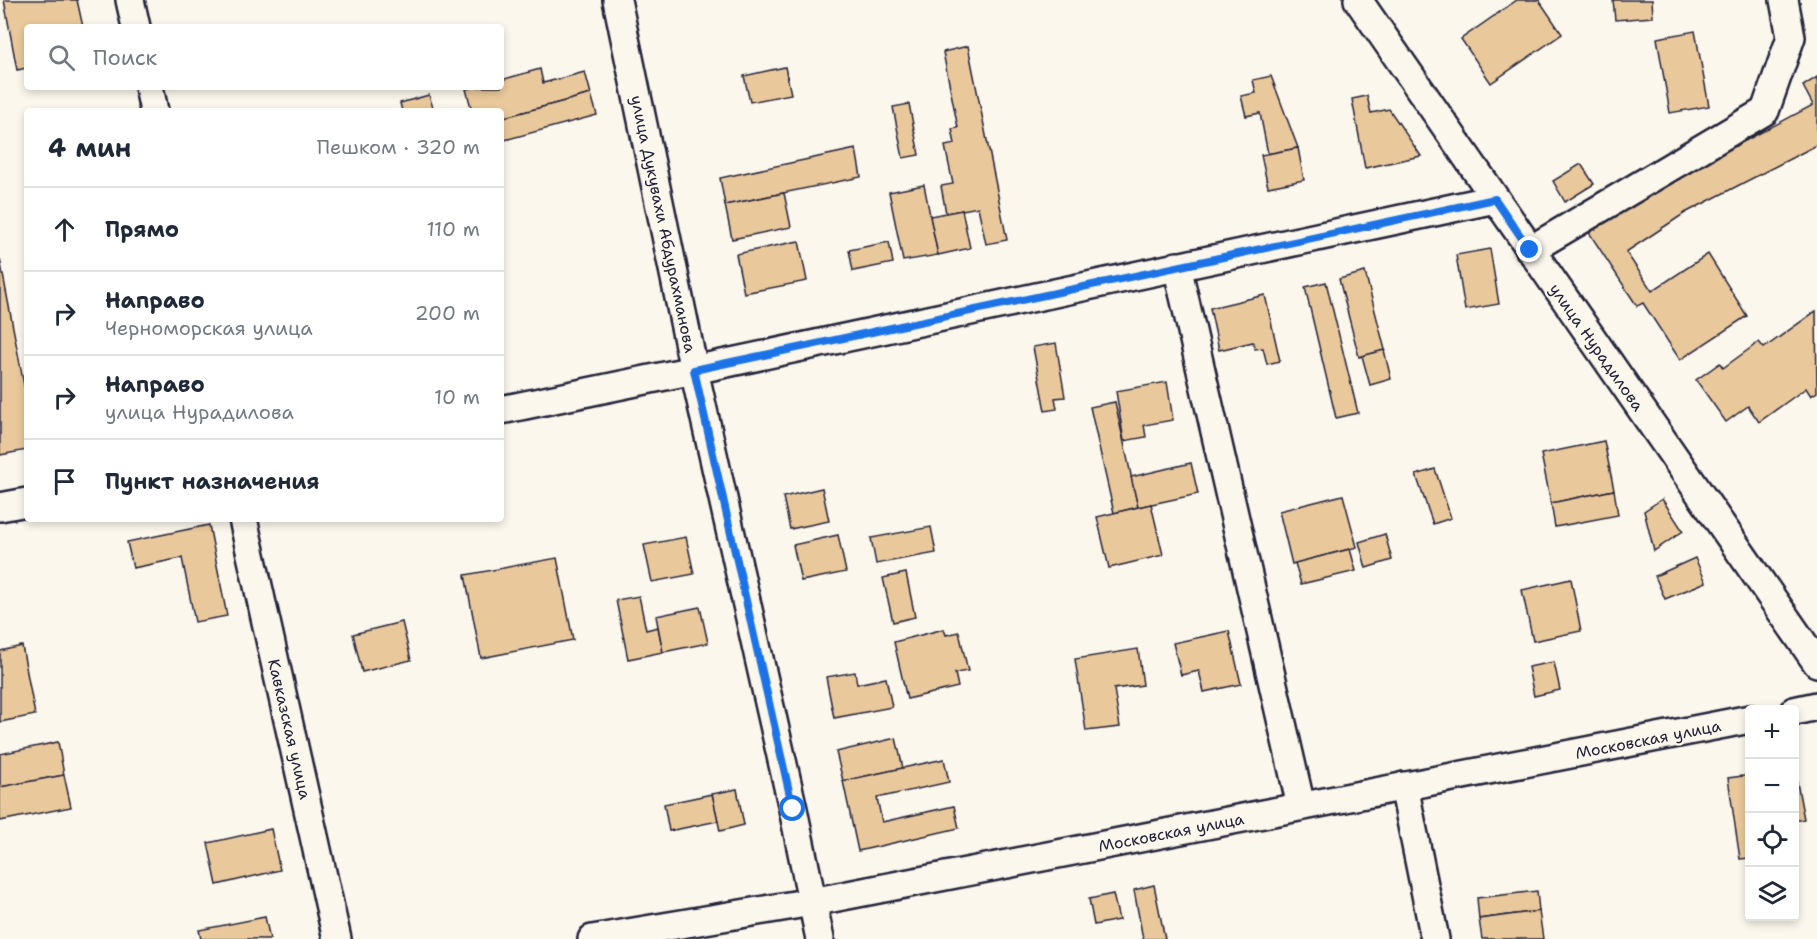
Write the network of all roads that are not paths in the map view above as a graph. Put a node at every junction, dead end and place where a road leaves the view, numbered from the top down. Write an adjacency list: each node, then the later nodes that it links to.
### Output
1 (130, 0): 5 (street)
2 (617, 0): 11 (street, улица Дукувахи Абдурахманова)
3 (1358, 0): 8 (street, улица Нурадилова)
4 (1784, 0): 9 (street)
5 (135, 24)
6 (150, 90): 7 (street)
7 (153, 108)
8 (1495, 199): 9 (street, улица Нурадилова); 10 (street)
9 (1530, 250): 16 (street, улица Нурадилова)
10 (1177, 266): 11 (street); 21 (street)
11 (694, 370): 12 (street); 22 (street, улица Дукувахи Абдурахманова)
12 (504, 409)
13 (24, 503): 14 (street)
14 (0, 507)
15 (244, 522): 23 (street, Кавказская улица)
16 (1817, 663)
17 (1817, 706): 18 (street)
18 (1799, 710)
19 (1745, 720): 20 (street, Московская улица)
20 (1404, 786): 21 (street, Московская улица); 26 (street)
21 (1301, 806): 22 (street, Московская улица)
22 (812, 902): 24 (street, Московская улица); 25 (street, улица Дукувахи Абдурахманова)
23 (338, 939)
24 (592, 939)
25 (820, 939)
26 (1435, 939)

